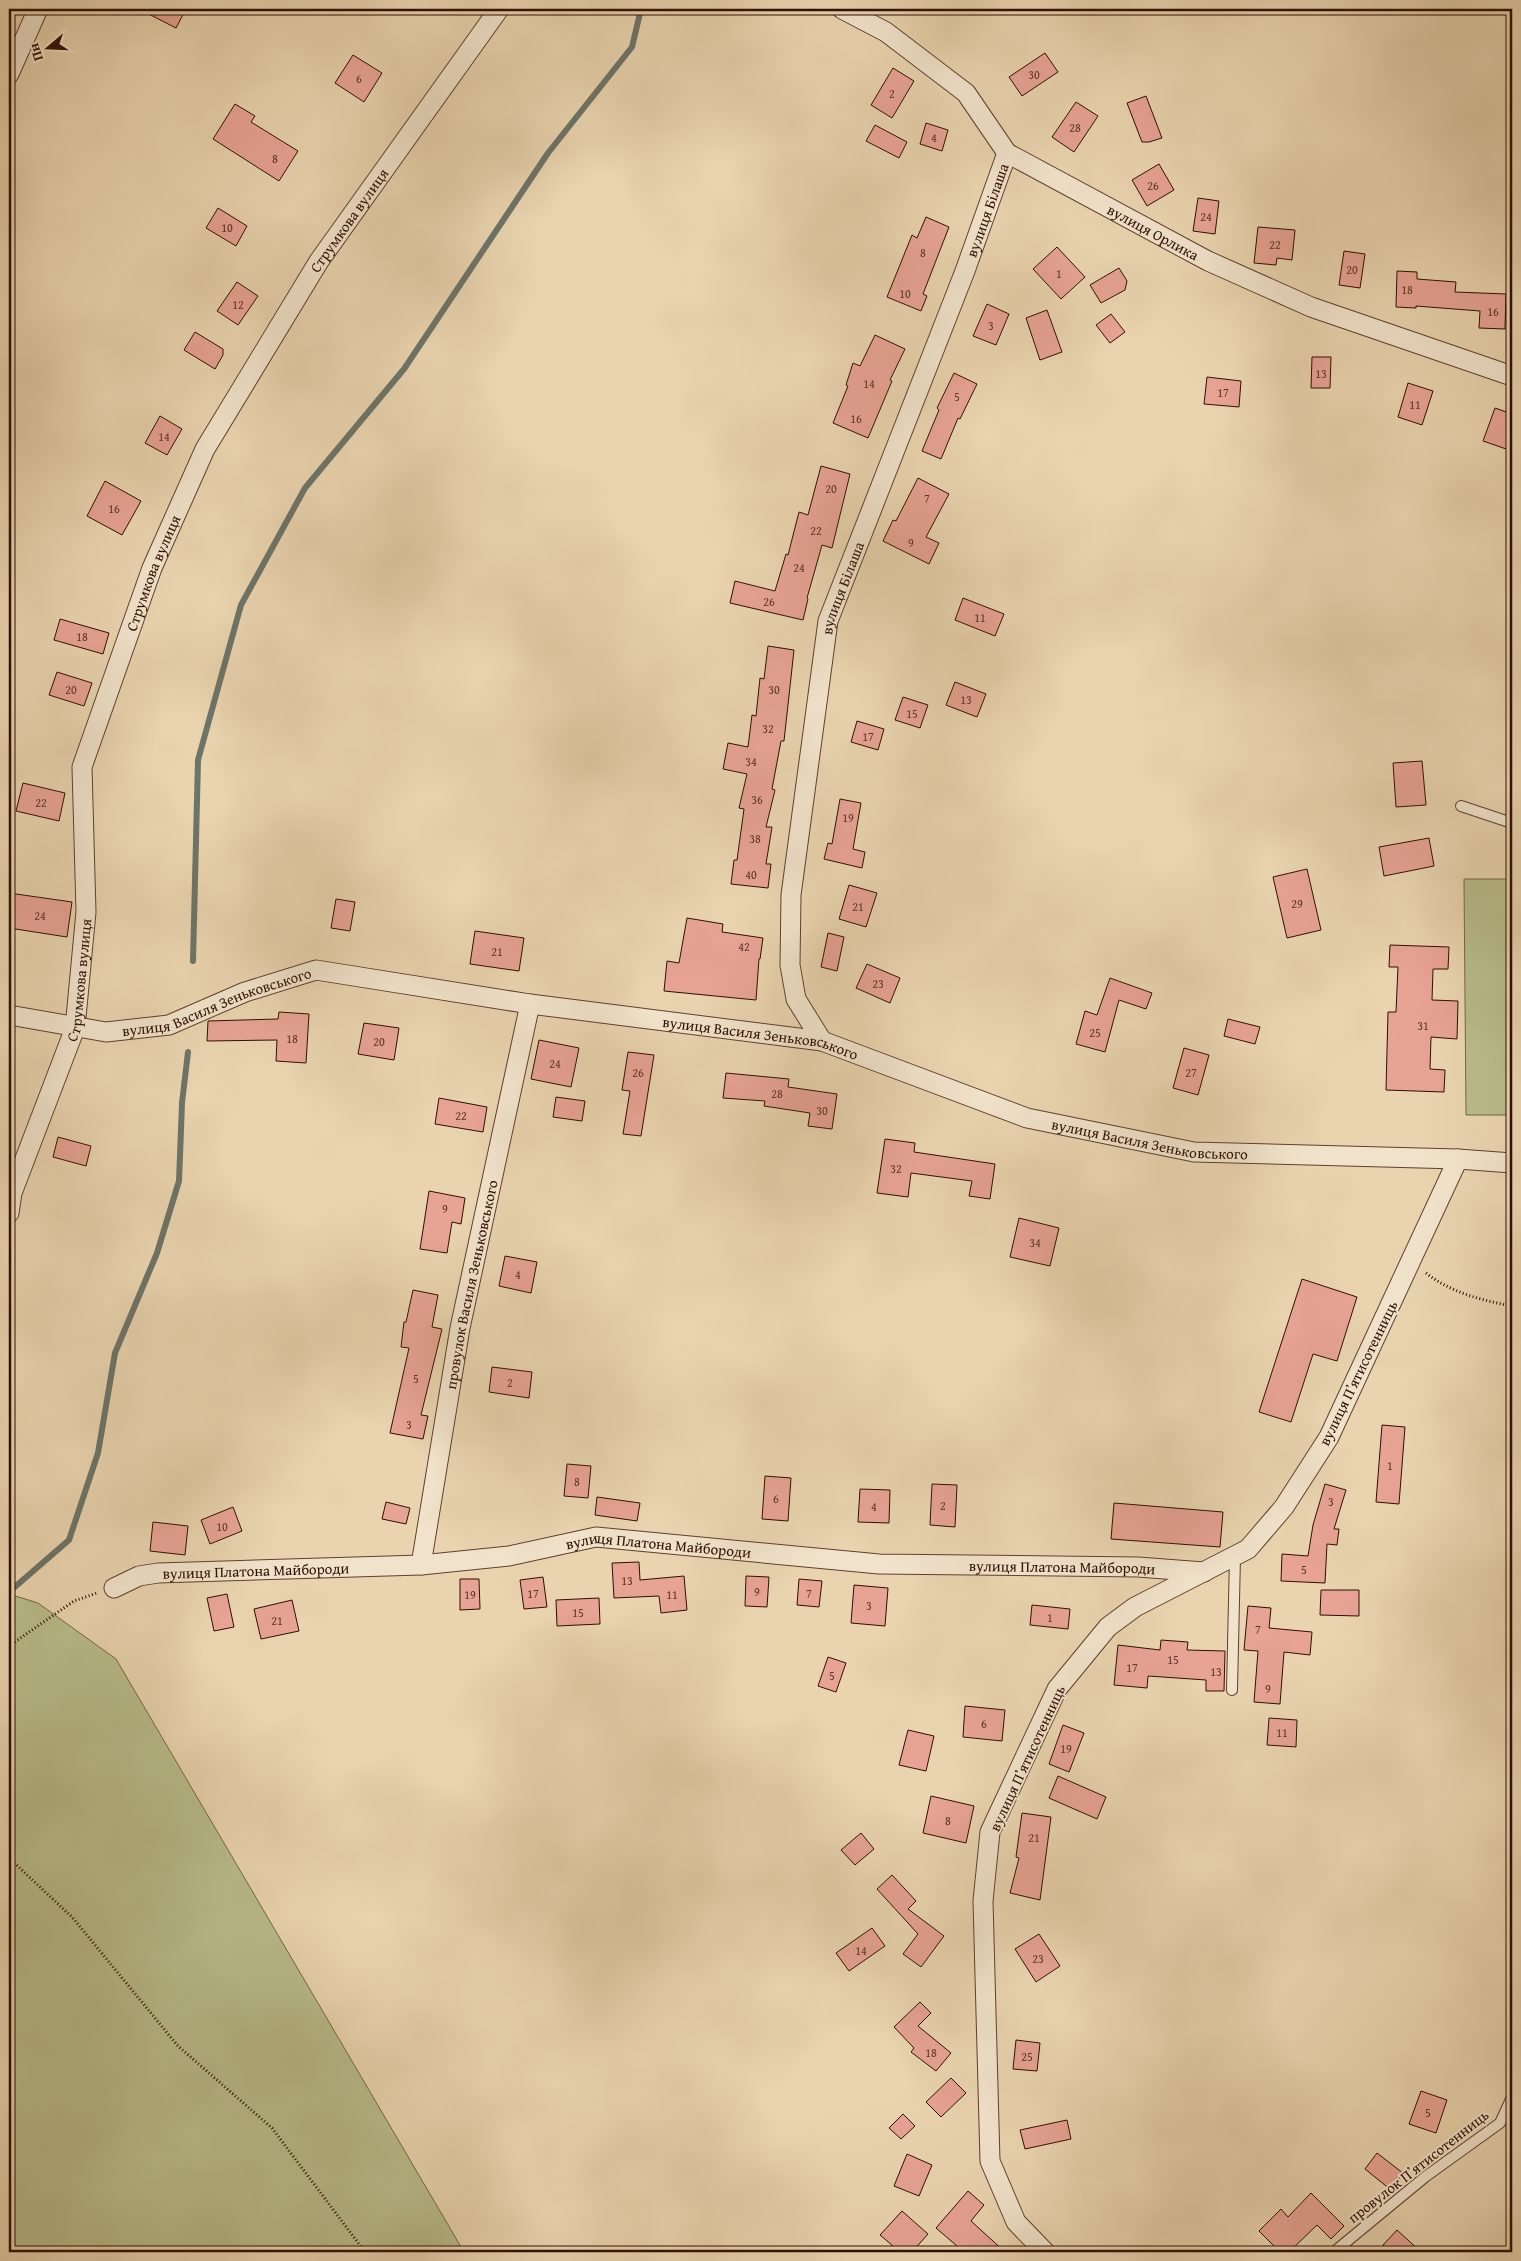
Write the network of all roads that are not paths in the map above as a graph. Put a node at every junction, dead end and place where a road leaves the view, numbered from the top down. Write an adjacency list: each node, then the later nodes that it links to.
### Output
1 (38, 9): 4 (street)
2 (499, 9): 11 (street, Струмкова вулиця)
3 (842, 9): 5 (street, вулиця Орлика)
4 (9, 74)
5 (1007, 153): 6 (street, вулиця Орлика); 12 (street, вулиця Білаша)
6 (1512, 376)
7 (1461, 806): 8 (lane)
8 (1512, 823)
9 (530, 1004): 11 (street, вулиця Василя Зеньковського); 12 (street, вулиця Василя Зеньковського); 17 (street, провулок Василя Зеньковського)
10 (9, 1016): 11 (street, вулиця Василя Зеньковського)
11 (75, 1028): 15 (street, Струмкова вулиця)
12 (822, 1041): 13 (street, вулиця Василя Зеньковського)
13 (1458, 1159): 14 (street, вулиця Василя Зеньковського); 16 (street, вулиця Пʼятисотенниць)
14 (1512, 1162)
15 (9, 1213)
16 (1235, 1556): 18 (street, вулиця Пʼятисотенниць); 20 (lane)
17 (421, 1566): 18 (street, вулиця Платона Майбороди); 19 (street, вулиця Платона Майбороди)
18 (1206, 1572): 22 (street, вулиця Пʼятисотенниць)
19 (114, 1588)
20 (1232, 1690)
21 (1512, 2097): 23 (lane, провулок Пʼятисотенниць)
22 (1046, 2252)
23 (1334, 2252)

